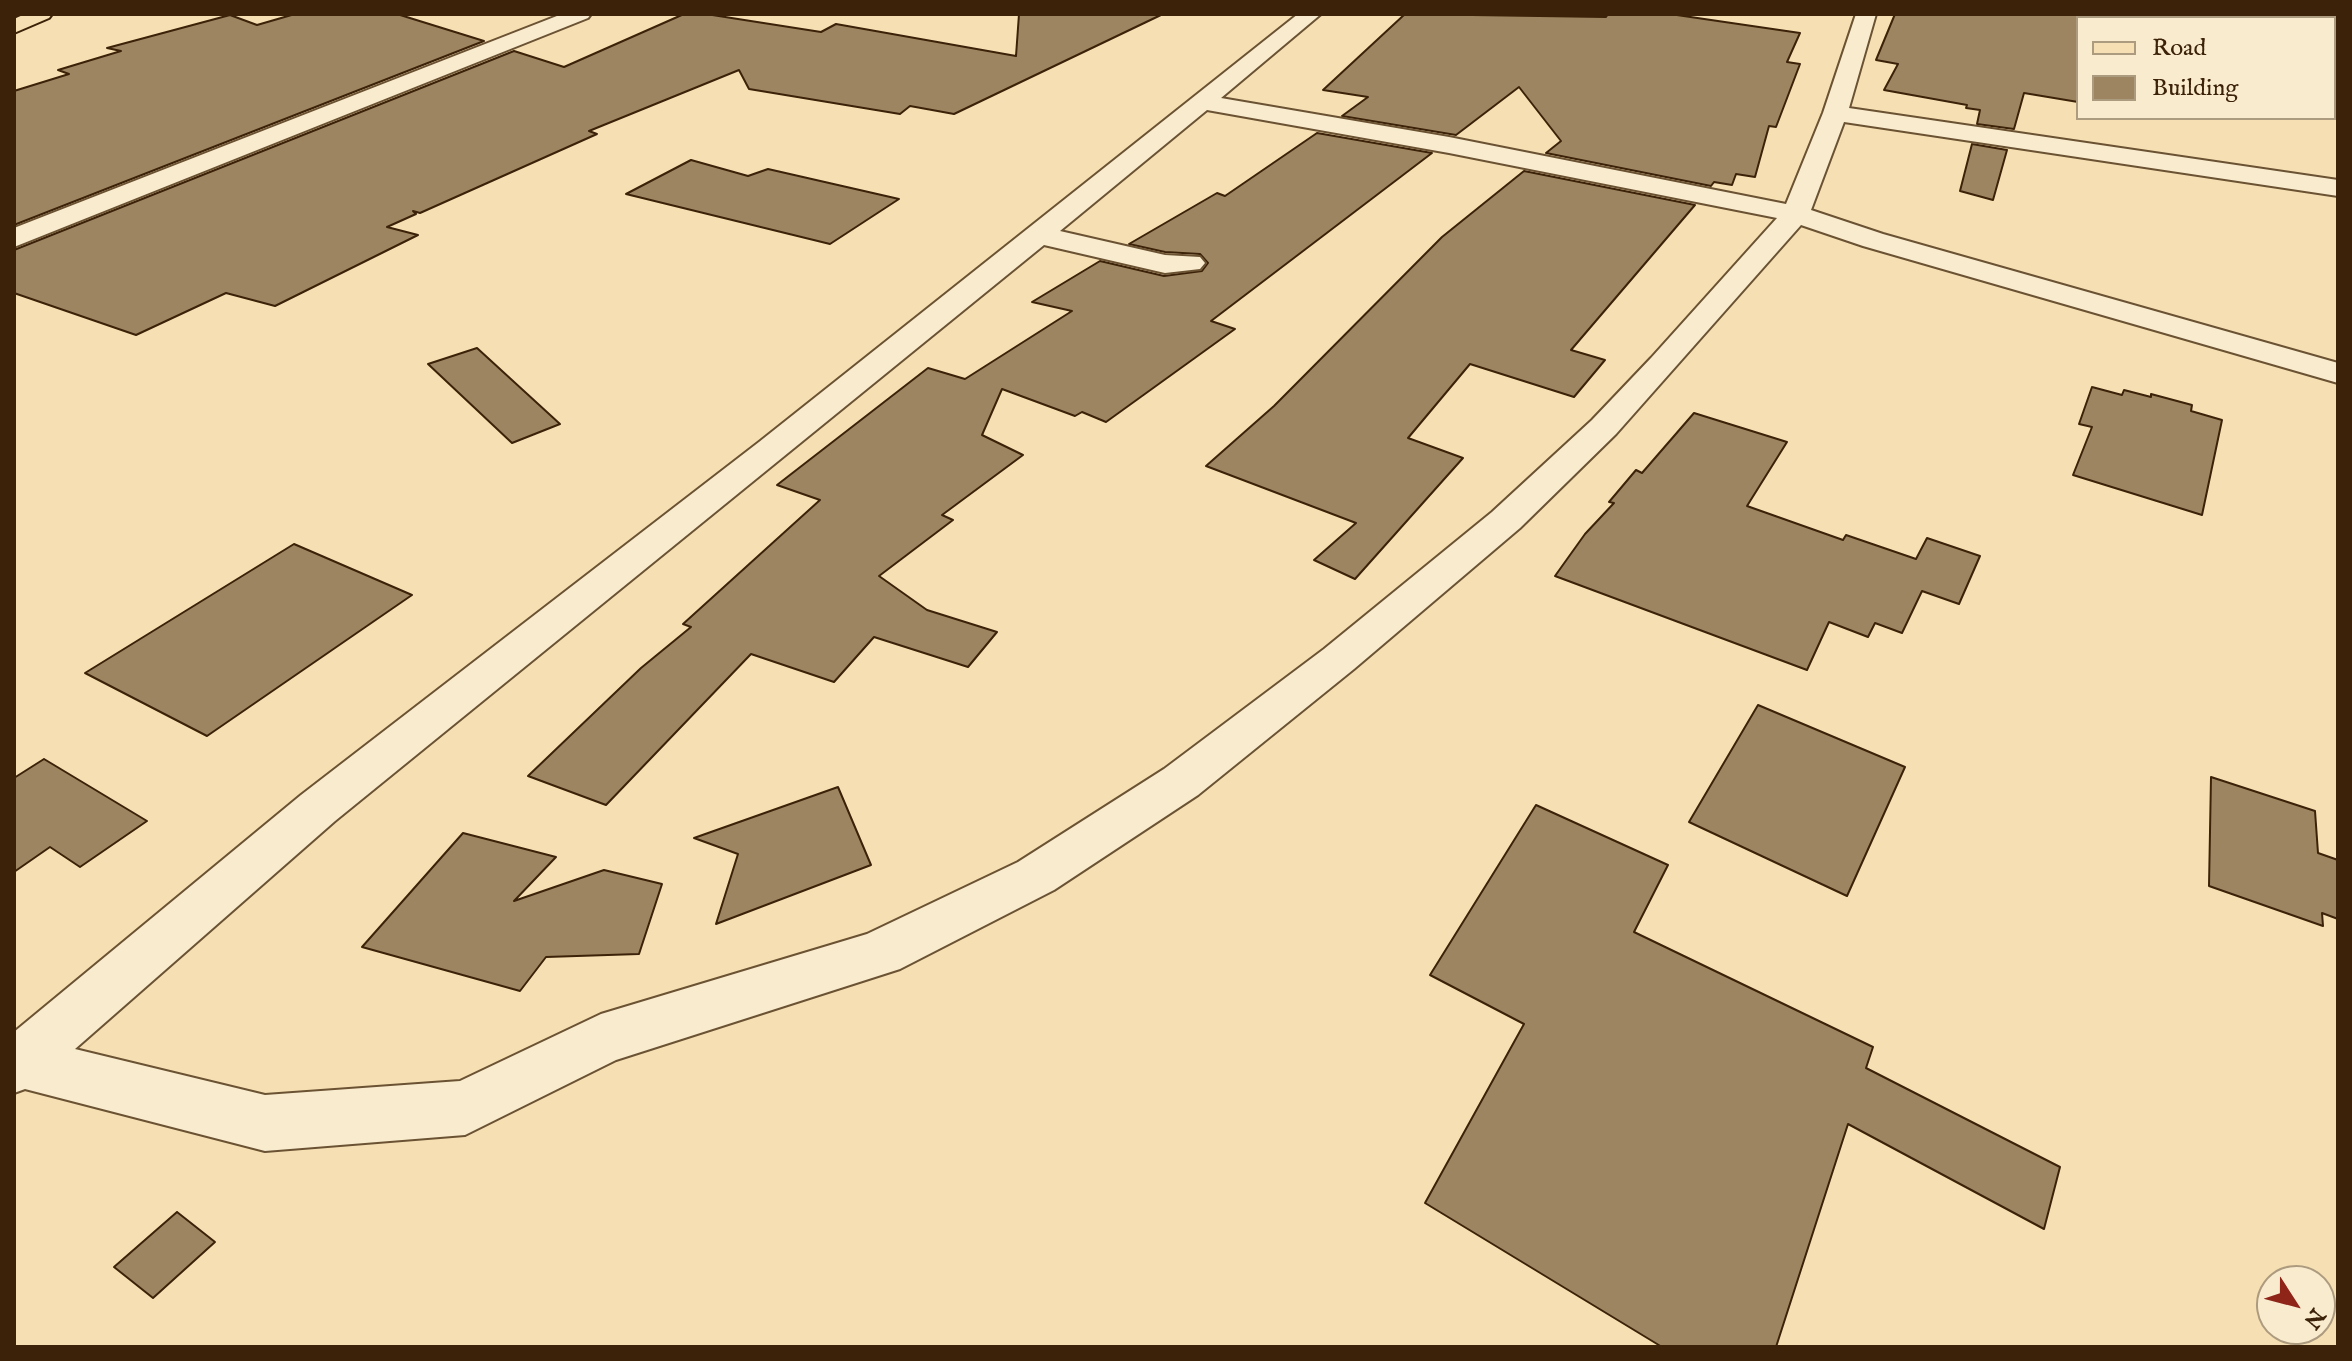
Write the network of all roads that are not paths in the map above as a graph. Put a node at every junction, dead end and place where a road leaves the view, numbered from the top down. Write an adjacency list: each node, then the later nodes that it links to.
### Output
1 (42, 14): 5 (main road)
2 (581, 14): 11 (street)
3 (1311, 14): 6 (street)
4 (1866, 14): 7 (street)
5 (14, 27)
6 (1203, 102): 9 (street); 10 (street)
7 (1835, 113): 8 (street); 9 (street)
8 (2338, 188)
9 (1796, 214): 13 (street); 14 (street)
10 (1039, 235): 12 (street); 14 (street)
11 (14, 238)
12 (1190, 263)
13 (2338, 373)
14 (17, 1064)

